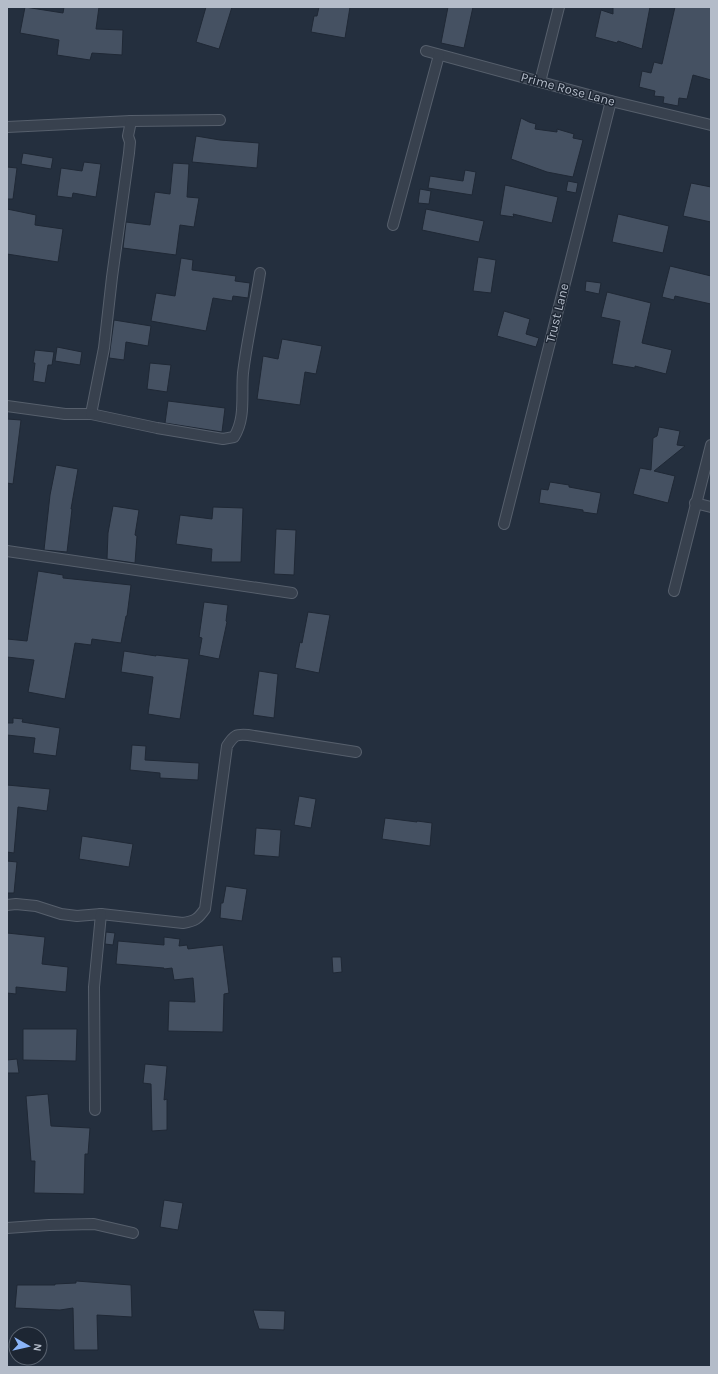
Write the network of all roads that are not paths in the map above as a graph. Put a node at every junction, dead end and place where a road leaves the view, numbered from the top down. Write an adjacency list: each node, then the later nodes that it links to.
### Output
1 (559, 7): 4 (street)
2 (426, 51): 3 (street, Prime Rose Lane)
3 (439, 55): 4 (street, Prime Rose Lane); 10 (street)
4 (540, 82): 5 (street, Prime Rose Lane)
5 (611, 101): 8 (street, Prime Rose Lane); 17 (street, Trust Lane)
6 (220, 120): 7 (street)
7 (131, 121): 9 (street); 13 (street)
8 (711, 125)
9 (7, 127)
10 (393, 225)
11 (260, 273): 13 (street)
12 (7, 406): 13 (street)
13 (91, 414)
14 (711, 445): 15 (street)
15 (695, 503): 16 (street); 19 (street)
16 (711, 507)
17 (504, 524)
18 (7, 551): 20 (street)
19 (674, 591)
20 (292, 593)
21 (356, 752): 23 (street)
22 (7, 905): 23 (street)
23 (101, 914): 24 (street)
24 (95, 1110)
25 (7, 1228): 26 (street)
26 (133, 1233)

